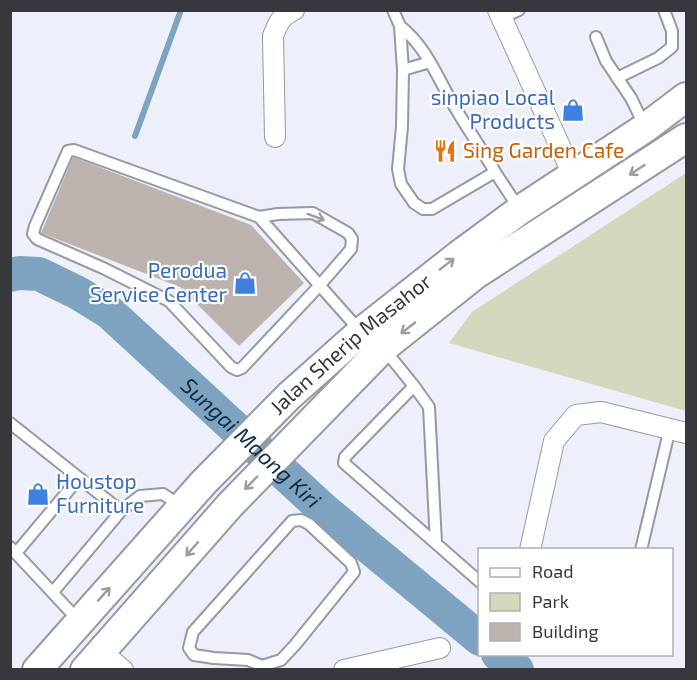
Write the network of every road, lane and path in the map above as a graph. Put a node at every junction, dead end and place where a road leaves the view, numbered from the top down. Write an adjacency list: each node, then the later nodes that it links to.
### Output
1 (294, 10): 12 (street)
2 (393, 10): 5 (lane)
3 (664, 10): 9 (lane)
4 (506, 13): 15 (street)
5 (400, 26): 7 (lane); 8 (lane)
6 (596, 37): 9 (lane)
7 (430, 62): 8 (lane); 14 (lane)
8 (403, 70): 14 (lane)
9 (616, 78): 11 (lane)
10 (687, 97): 11 (main road, Jalan Sherip Masahor)
11 (645, 128): 15 (main road, Jalan Sherip Masahor)
12 (275, 137)
13 (687, 138): 19 (main road, Jalan Sherip Masahor, one-way to 19)
14 (495, 172): 16 (lane)
15 (573, 175): 16 (main road, Jalan Sherip Masahor)
16 (520, 210): 19 (main road, Jalan Sherip Masahor, one-way to 16)
17 (259, 217): 18 (lane); 18 (lane, one-way to 18); 18 (lane)
18 (320, 285): 19 (lane)
19 (372, 340): 20 (lane); 24 (main road, Jalan Sherip Masahor); 34 (main road, Jalan Sherip Masahor, one-way to 34)
20 (414, 386): 26 (lane); 26 (lane)
21 (10, 423): 23 (lane)
22 (678, 431): 27 (street); 28 (lane)
23 (79, 478): 25 (lane); 29 (lane)
24 (182, 507): 25 (lane); 32 (main road, Jalan Sherip Masahor, one-way to 24)
25 (120, 511): 31 (lane)
26 (436, 543): 30 (lane)
27 (530, 548)
28 (641, 548)
29 (13, 550): 31 (lane)
30 (478, 580)
31 (53, 592): 32 (lane)
32 (79, 621): 36 (main road, Jalan Sherip Masahor)
33 (440, 648): 38 (street)
34 (93, 660): 37 (street)
35 (262, 668): 35 (lane)
36 (37, 669)
37 (123, 669)
38 (344, 669)

